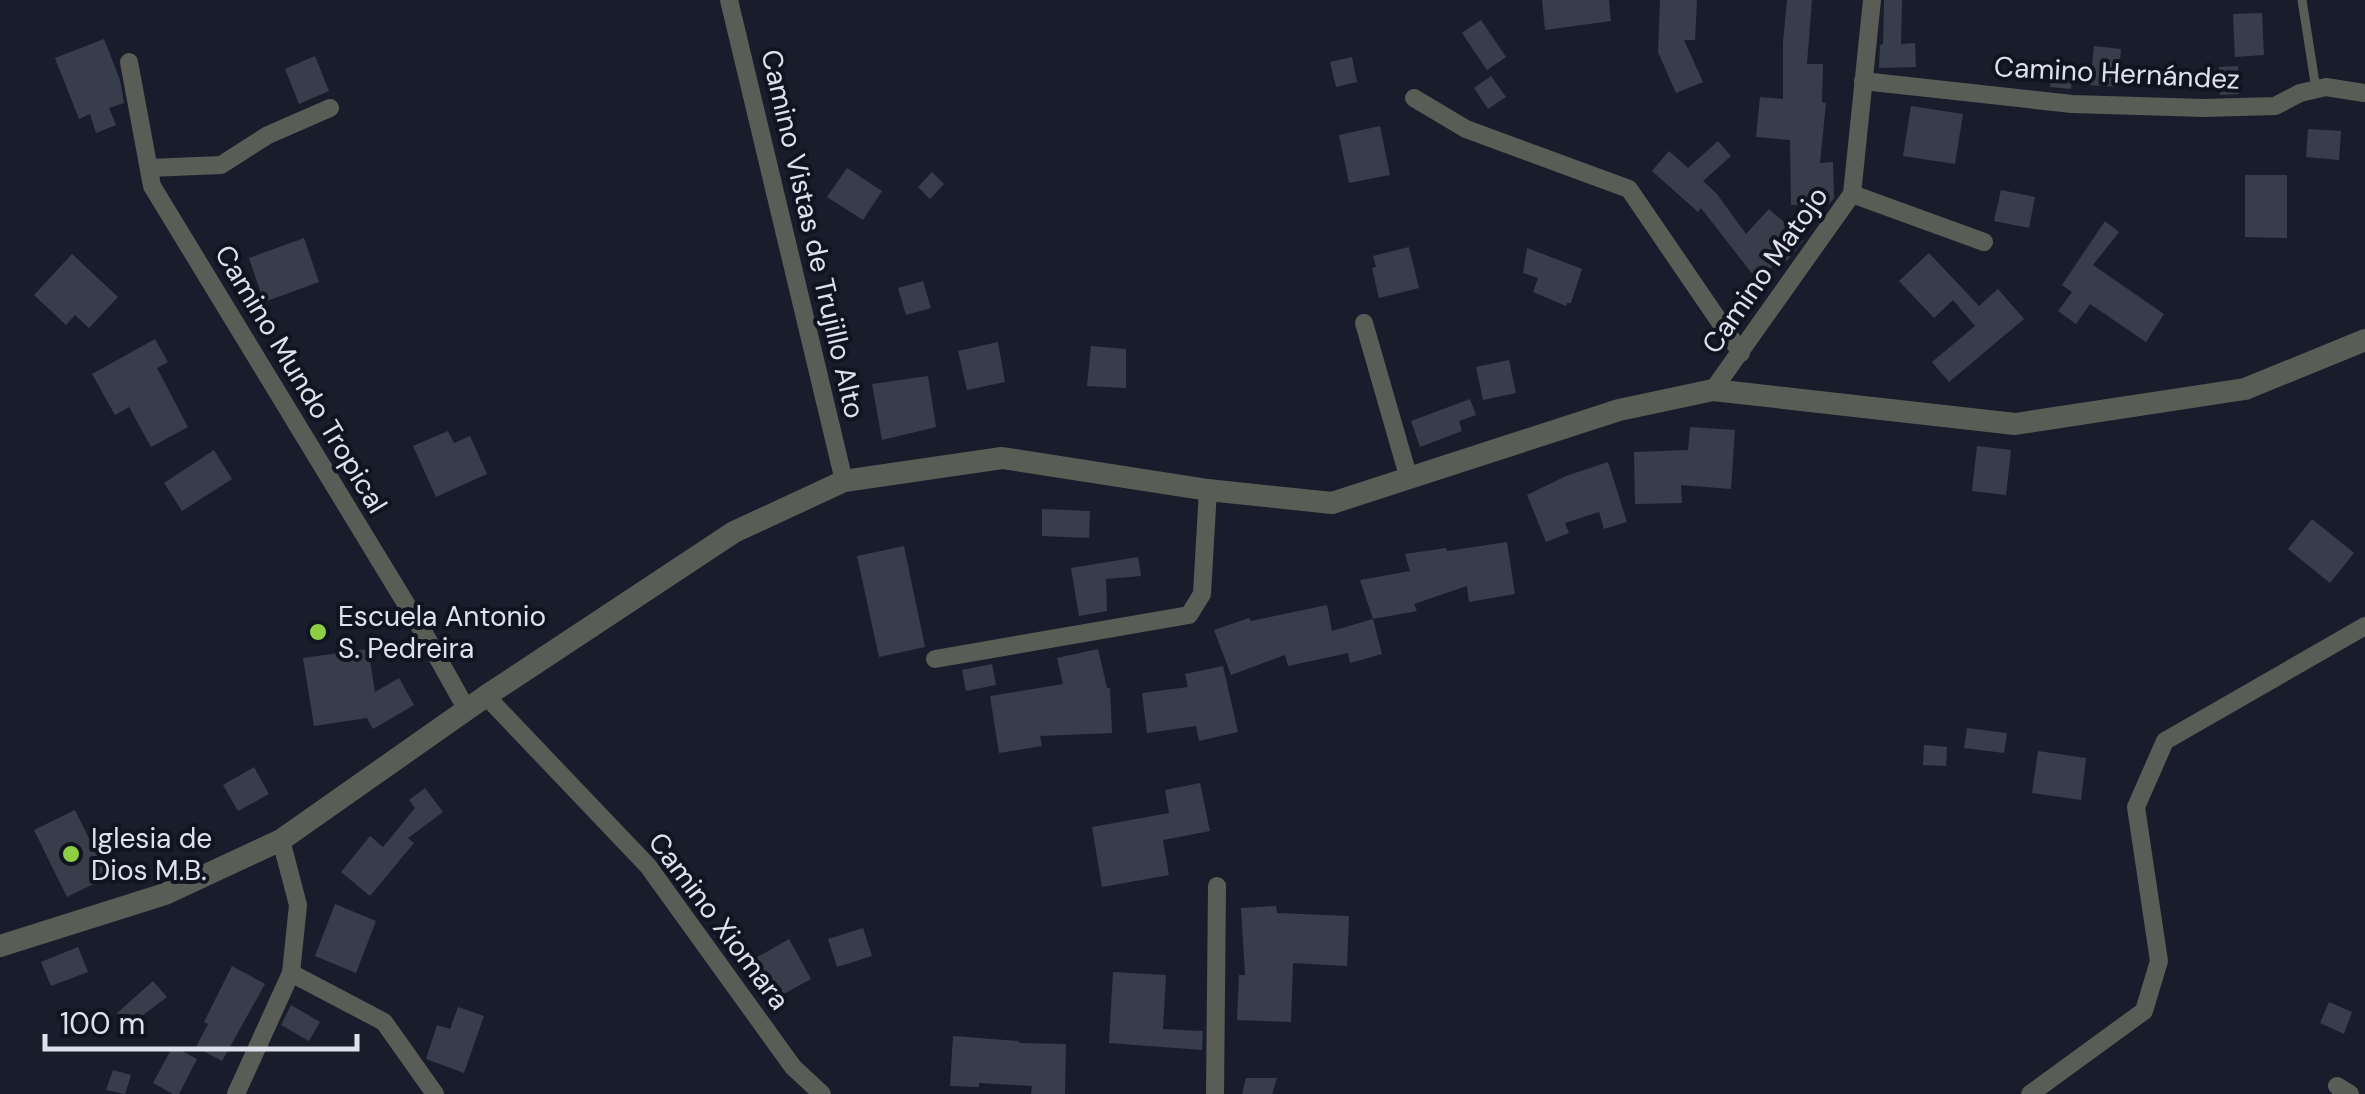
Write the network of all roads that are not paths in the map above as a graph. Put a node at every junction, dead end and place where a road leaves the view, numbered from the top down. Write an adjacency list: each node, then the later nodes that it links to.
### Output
1 (729, 0): 18 (street, Camino Vistas de Trujillo Alto)
2 (1872, 0): 5 (street, Camino Matojo)
3 (2302, 0): 6 (lane)
4 (129, 62): 10 (street, Camino Mundo Tropical)
5 (1863, 81): 6 (street, Camino Hernández); 11 (street, Camino Matojo)
6 (2316, 89): 7 (street, Camino Hernández)
7 (2364, 94)
8 (1414, 98): 15 (street)
9 (330, 108): 10 (street)
10 (149, 168): 22 (street, Camino Mundo Tropical)
11 (1852, 194): 12 (street); 15 (street, Camino Matojo)
12 (1984, 242)
13 (1364, 323): 17 (street)
14 (2365, 340): 16 (street)
15 (1741, 353): 16 (street, Camino Matojo)
16 (1714, 390): 17 (street)
17 (1409, 480): 19 (street)
18 (844, 482): 19 (street); 22 (street)
19 (1208, 490): 21 (street)
20 (2365, 626): 31 (street)
21 (935, 659)
22 (476, 703): 23 (street); 29 (street, Camino Xiomara)
23 (281, 840): 25 (street); 26 (street)
24 (1217, 886): 30 (street)
25 (0, 946)
26 (291, 973): 27 (street); 28 (street)
27 (236, 1094)
28 (435, 1094)
29 (822, 1094)
30 (1214, 1094)
31 (2030, 1094)

